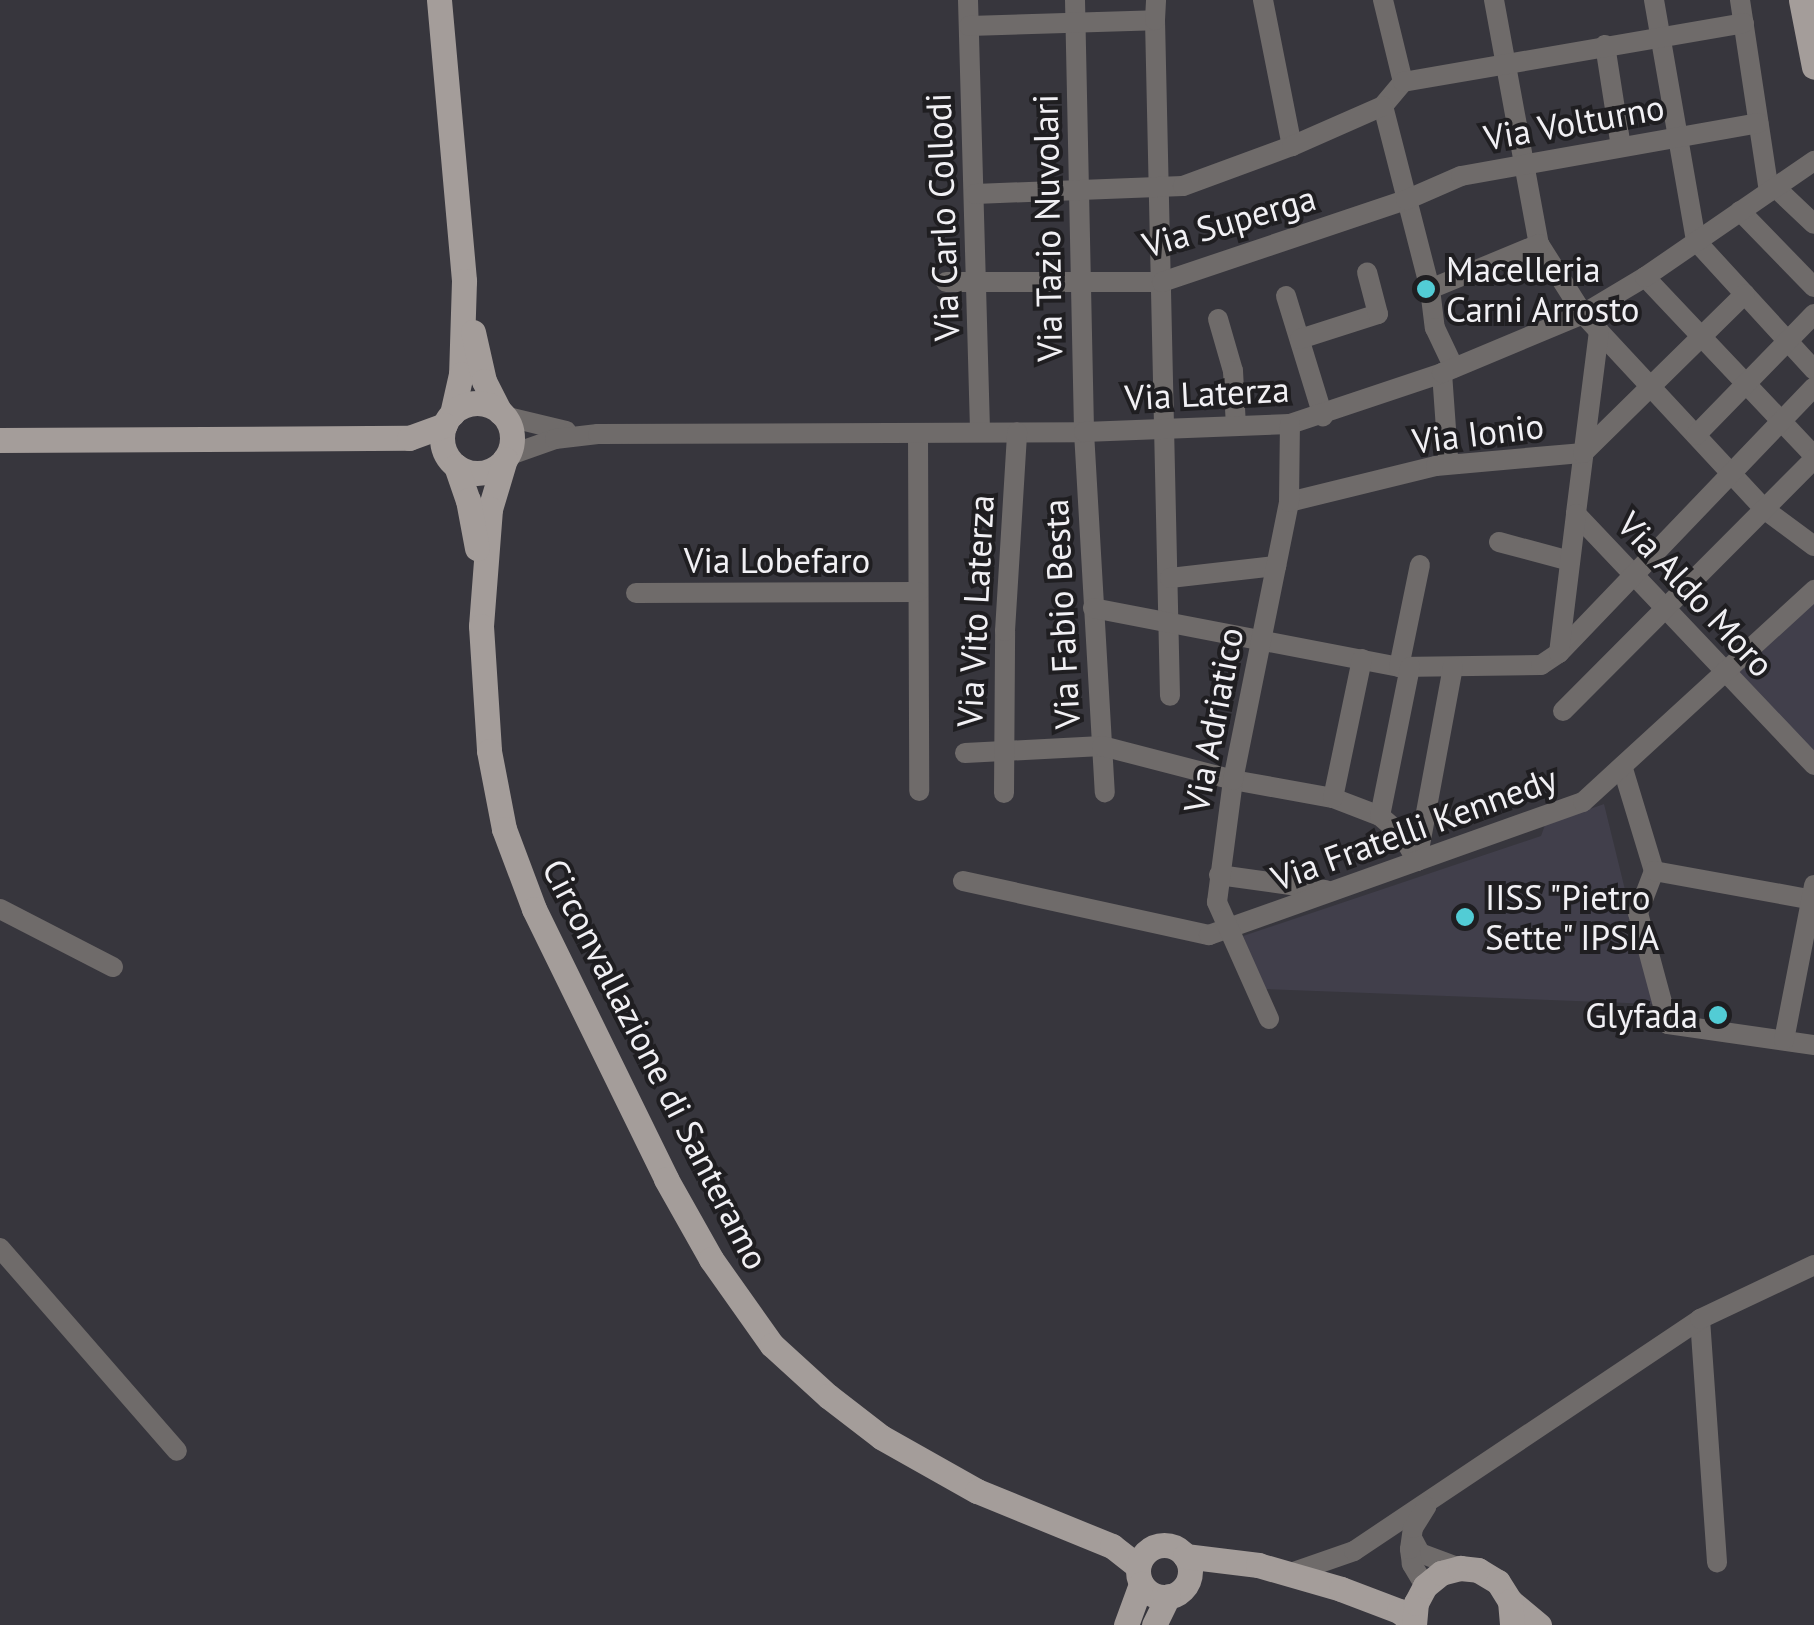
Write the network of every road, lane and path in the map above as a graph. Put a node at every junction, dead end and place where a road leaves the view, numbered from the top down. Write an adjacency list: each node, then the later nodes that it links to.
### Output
1 (438, 0): 37 (main road)
2 (968, 0): 13 (street, Via Carlo Collodi)
3 (1075, 0): 11 (street, Via Tazio Nuvolari)
4 (1262, 0): 22 (street)
5 (1383, 0): 18 (street)
6 (1494, 0): 16 (street)
7 (1654, 0): 14 (street)
8 (1740, 0): 12 (street)
9 (1806, 7): 17 (main road)
10 (1156, 10): 11 (street); 26 (street)
11 (1075, 24): 13 (street); 28 (street, Via Tazio Nuvolari)
12 (1744, 24): 14 (street); 20 (street)
13 (969, 26): 29 (street, Via Carlo Collodi)
14 (1660, 36): 15 (street); 21 (street)
15 (1605, 46): 16 (street); 23 (street)
16 (1505, 64): 18 (street); 25 (street)
17 (1814, 67)
18 (1403, 82): 19 (street)
19 (1383, 106): 22 (street); 30 (street)
20 (1758, 123): 21 (street, Via Volturno); 27 (street)
21 (1677, 136): 23 (street, Via Volturno); 33 (street)
22 (1292, 146): 26 (street)
23 (1621, 147): 25 (street, Via Volturno)
24 (1814, 160): 27 (street, Via Laterza)
25 (1524, 164): 30 (street, Via Volturno); 34 (street)
26 (1160, 190): 28 (street); 41 (street)
27 (1772, 190): 31 (street, Via Laterza); 32 (street)
28 (1080, 192): 29 (street); 40 (street, Via Tazio Nuvolari)
29 (975, 194): 39 (street, Via Carlo Collodi)
30 (1406, 200): 41 (street, Via Superga); 43 (street)
31 (1740, 211): 33 (street, Via Laterza); 42 (street)
32 (1814, 224)
33 (1696, 241): 36 (street, Via Laterza); 44 (street)
34 (1539, 244): 43 (street); 46 (street)
35 (1368, 272): 51 (street)
36 (1645, 277): 46 (street, Via Laterza); 50 (street)
37 (464, 281): 58 (main road); 60 (main road)
38 (946, 282): 39 (street, Via Superga)
39 (976, 282): 40 (street, Via Superga); 65 (street, Via Carlo Collodi)
40 (1079, 282): 41 (street, Via Superga); 67 (street, Via Tazio Nuvolari)
41 (1162, 282): 64 (street)
42 (1814, 287)
43 (1430, 289): 53 (street)
44 (1744, 294): 50 (street, Via Ionio); 52 (street)
45 (1286, 296): 51 (street)
46 (1583, 314): 49 (street); 53 (street, Via Laterza)
47 (1814, 314): 52 (street)
48 (1218, 319): 63 (street)
49 (1599, 331): 57 (street); 73 (street, Via Aldo Moro)
50 (1701, 338): 55 (street); 57 (street, Via Ionio)
51 (1300, 340): 59 (street)
52 (1787, 340): 54 (street); 55 (street)
53 (1448, 370): 59 (street, Via Laterza); 74 (street)
54 (1814, 370)
55 (1745, 384): 61 (street); 70 (street)
56 (1814, 387): 61 (street)
57 (1652, 388): 70 (street); 73 (street, Via Ionio)
58 (502, 414): 60 (main road); 69 (street); 75 (main road)
59 (1323, 416): 62 (street, Via Laterza)
60 (449, 419): 71 (main road); 77 (main road)
61 (1782, 423): 76 (street); 78 (street)
62 (1290, 424): 63 (street, Via Laterza); 79 (street, Via Adriatico)
63 (1236, 426): 64 (street, Via Laterza)
64 (1166, 429): 67 (street, Via Laterza); 88 (street)
65 (980, 432): 66 (street, Via Laterza); 68 (street, Via Laterza)
66 (1017, 432): 67 (street, Via Laterza); 106 (street, Via Vito Laterza)
67 (1084, 432): 93 (street, Via Fabio Besta)
68 (918, 433): 69 (street, Via Laterza); 90 (street)
69 (598, 434): 75 (street)
70 (1696, 434): 78 (street)
71 (392, 438): 72 (main road); 77 (main road)
72 (0, 440)
73 (1583, 453): 79 (street, Via Ionio); 81 (street, Via Aldo Moro)
74 (1448, 456)
75 (506, 458): 77 (main road); 92 (main road, Circonvallazione di Santeramo)
76 (1814, 458): 80 (street)
77 (454, 464): 92 (main road, Circonvallazione di Santeramo)
78 (1733, 475): 80 (street); 87 (street)
79 (1289, 502): 86 (street, Via Adriatico)
80 (1764, 509): 83 (street); 94 (street)
81 (1576, 514): 84 (street); 87 (street, Via Aldo Moro)
82 (1499, 542): 84 (street)
83 (1814, 546)
84 (1570, 561): 97 (street)
85 (1420, 565): 99 (street)
86 (1276, 566): 88 (street); 96 (street, Via Adriatico)
87 (1634, 577): 94 (street, Via Aldo Moro); 97 (street)
88 (1170, 578): 95 (street)
89 (1814, 590): 101 (street, Via Fratelli Kennedy)
90 (918, 592): 91 (street, Via Lobefaro); 110 (street)
91 (636, 594)
92 (481, 597): 132 (main road, Circonvallazione di Santeramo)
93 (1093, 608): 95 (street); 104 (street, Via Fabio Besta)
94 (1664, 610): 101 (street, Via Aldo Moro); 103 (street)
95 (1171, 622): 96 (street); 102 (street)
96 (1261, 638): 98 (street); 109 (street, Via Adriatico)
97 (1559, 653): 100 (street)
98 (1362, 659): 99 (street); 113 (street)
99 (1404, 667): 100 (street); 114 (street)
100 (1453, 667): 115 (street)
101 (1725, 674): 107 (street, Via Aldo Moro); 108 (street, Via Fratelli Kennedy)
102 (1170, 696)
103 (1564, 711)
104 (1102, 746): 106 (street); 109 (street); 111 (street, Via Fabio Besta)
105 (965, 753): 106 (street)
106 (1002, 753): 112 (street, Via Vito Laterza)
107 (1814, 765)
108 (1622, 769): 115 (street, Via Fratelli Kennedy); 116 (street)
109 (1233, 780): 113 (street); 117 (street, Via Adriatico)
110 (919, 791)
111 (1104, 792)
112 (1004, 794)
113 (1333, 798): 114 (street)
114 (1380, 816): 115 (street)
115 (1416, 861): 119 (street, Via Fratelli Kennedy)
116 (1654, 871): 120 (street); 125 (street)
117 (1219, 875): 119 (street); 122 (street, Via Adriatico)
118 (963, 881): 122 (street, Via Fratelli Kennedy)
119 (1333, 891): 122 (street, Via Fratelli Kennedy)
120 (1813, 895): 125 (street)
121 (0, 909): 123 (street)
122 (1227, 929): 124 (street, Via Adriatico)
123 (113, 967)
124 (1269, 1019)
125 (1784, 1040): 126 (street)
126 (1814, 1045)
127 (0, 1248): 130 (street)
128 (1814, 1265): 129 (street)
129 (1700, 1319): 131 (street); 136 (street)
130 (177, 1451)
131 (1431, 1502): 133 (street); 139 (street)
132 (1047, 1518): 134 (main road); 138 (main road)
133 (1412, 1538): 137 (street); 141 (street)
134 (1156, 1546): 135 (main road); 138 (main road)
135 (1185, 1556): 139 (main road); 142 (main road)
136 (1717, 1562)
137 (1460, 1568): 141 (main road); 143 (main road)
138 (1140, 1575): 142 (main road); 145 (main road)
139 (1286, 1575): 140 (main road); 142 (main road)
140 (1342, 1589): 141 (main road); 144 (main road)
141 (1422, 1590): 144 (main road)
142 (1176, 1591): 146 (main road)
143 (1511, 1613): 147 (main road)
144 (1414, 1624)
145 (1126, 1625)
146 (1154, 1625)
147 (1540, 1625)

